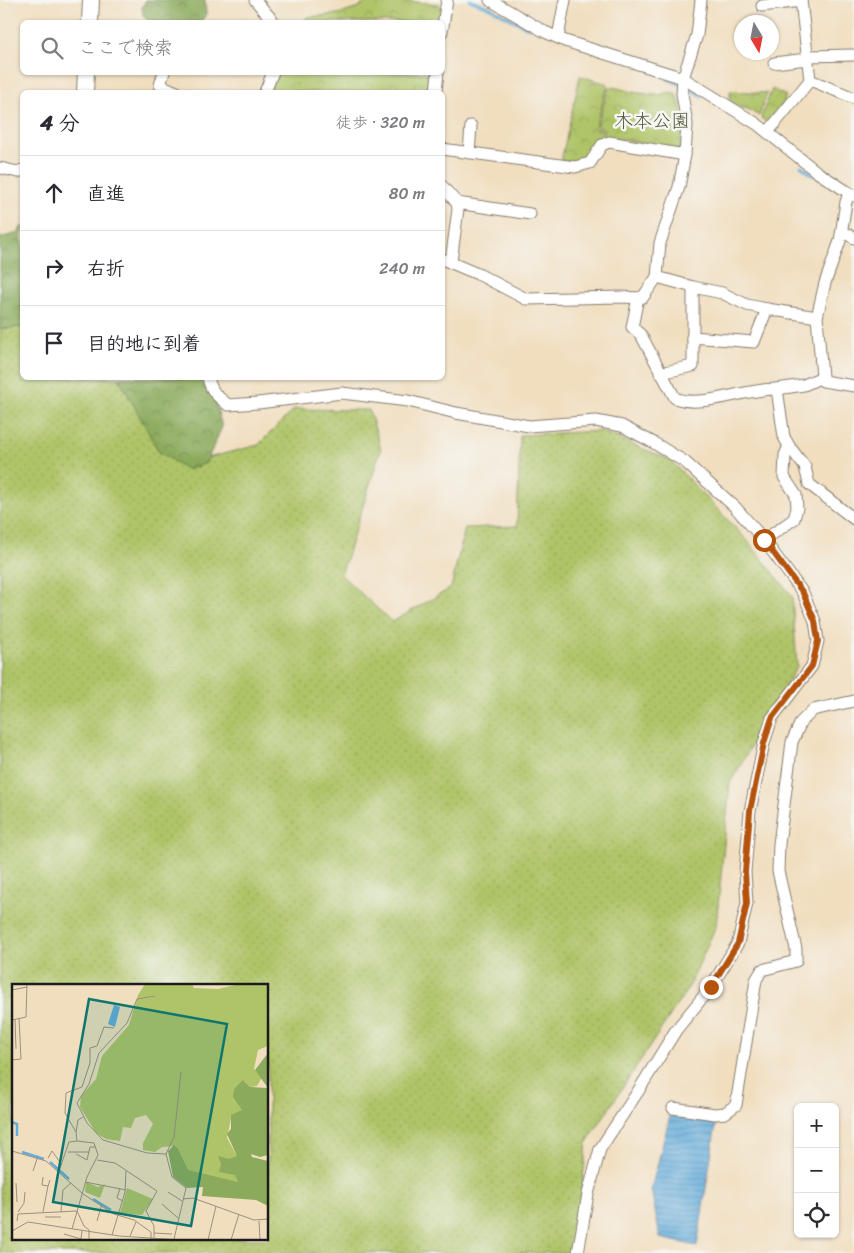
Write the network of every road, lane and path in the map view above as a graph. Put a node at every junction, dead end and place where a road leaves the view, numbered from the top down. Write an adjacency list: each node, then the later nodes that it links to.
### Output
1 (91, 0): 9 (street)
2 (255, 0): 10 (street)
3 (490, 0): 12 (street)
4 (565, 0): 12 (street)
5 (702, 0): 20 (street)
6 (801, 0): 8 (street); 14 (street)
7 (447, 4): 11 (street)
8 (762, 6)
9 (90, 20)
10 (272, 20)
11 (444, 20)
12 (558, 37): 20 (street)
13 (854, 55): 14 (street)
14 (807, 58): 15 (street); 21 (street)
15 (774, 63)
16 (86, 75): 22 (street)
17 (163, 75): 23 (street)
18 (272, 75): 24 (street)
19 (438, 75): 25 (street)
20 (683, 78): 28 (street); 31 (street)
21 (810, 80): 26 (street); 28 (street)
22 (85, 90)
23 (172, 90)
24 (266, 90)
25 (436, 90)
26 (854, 98)
27 (471, 126): 30 (street)
28 (768, 132): 35 (street)
29 (445, 150): 30 (street)
30 (469, 153): 31 (street)
31 (685, 155): 41 (street)
32 (0, 168): 33 (street)
33 (20, 171)
34 (445, 189): 36 (street)
35 (850, 197): 38 (street)
36 (457, 203): 37 (street); 40 (street)
37 (530, 214)
38 (842, 231): 39 (street); 45 (street)
39 (854, 238)
40 (447, 261): 43 (street)
41 (657, 277): 42 (street); 43 (street)
42 (693, 287): 44 (street); 46 (street)
43 (638, 298): 47 (street)
44 (767, 310): 45 (street); 46 (street)
45 (817, 317): 48 (street)
46 (692, 337): 47 (street)
47 (660, 373): 51 (street)
48 (822, 378): 50 (street); 51 (street)
49 (208, 380): 54 (street)
50 (854, 386)
51 (777, 389): 52 (street)
52 (789, 446): 53 (street); 54 (street)
53 (854, 519)
54 (764, 540): 57 (street)
55 (854, 701): 56 (street)
56 (673, 1108)
57 (578, 1253)

